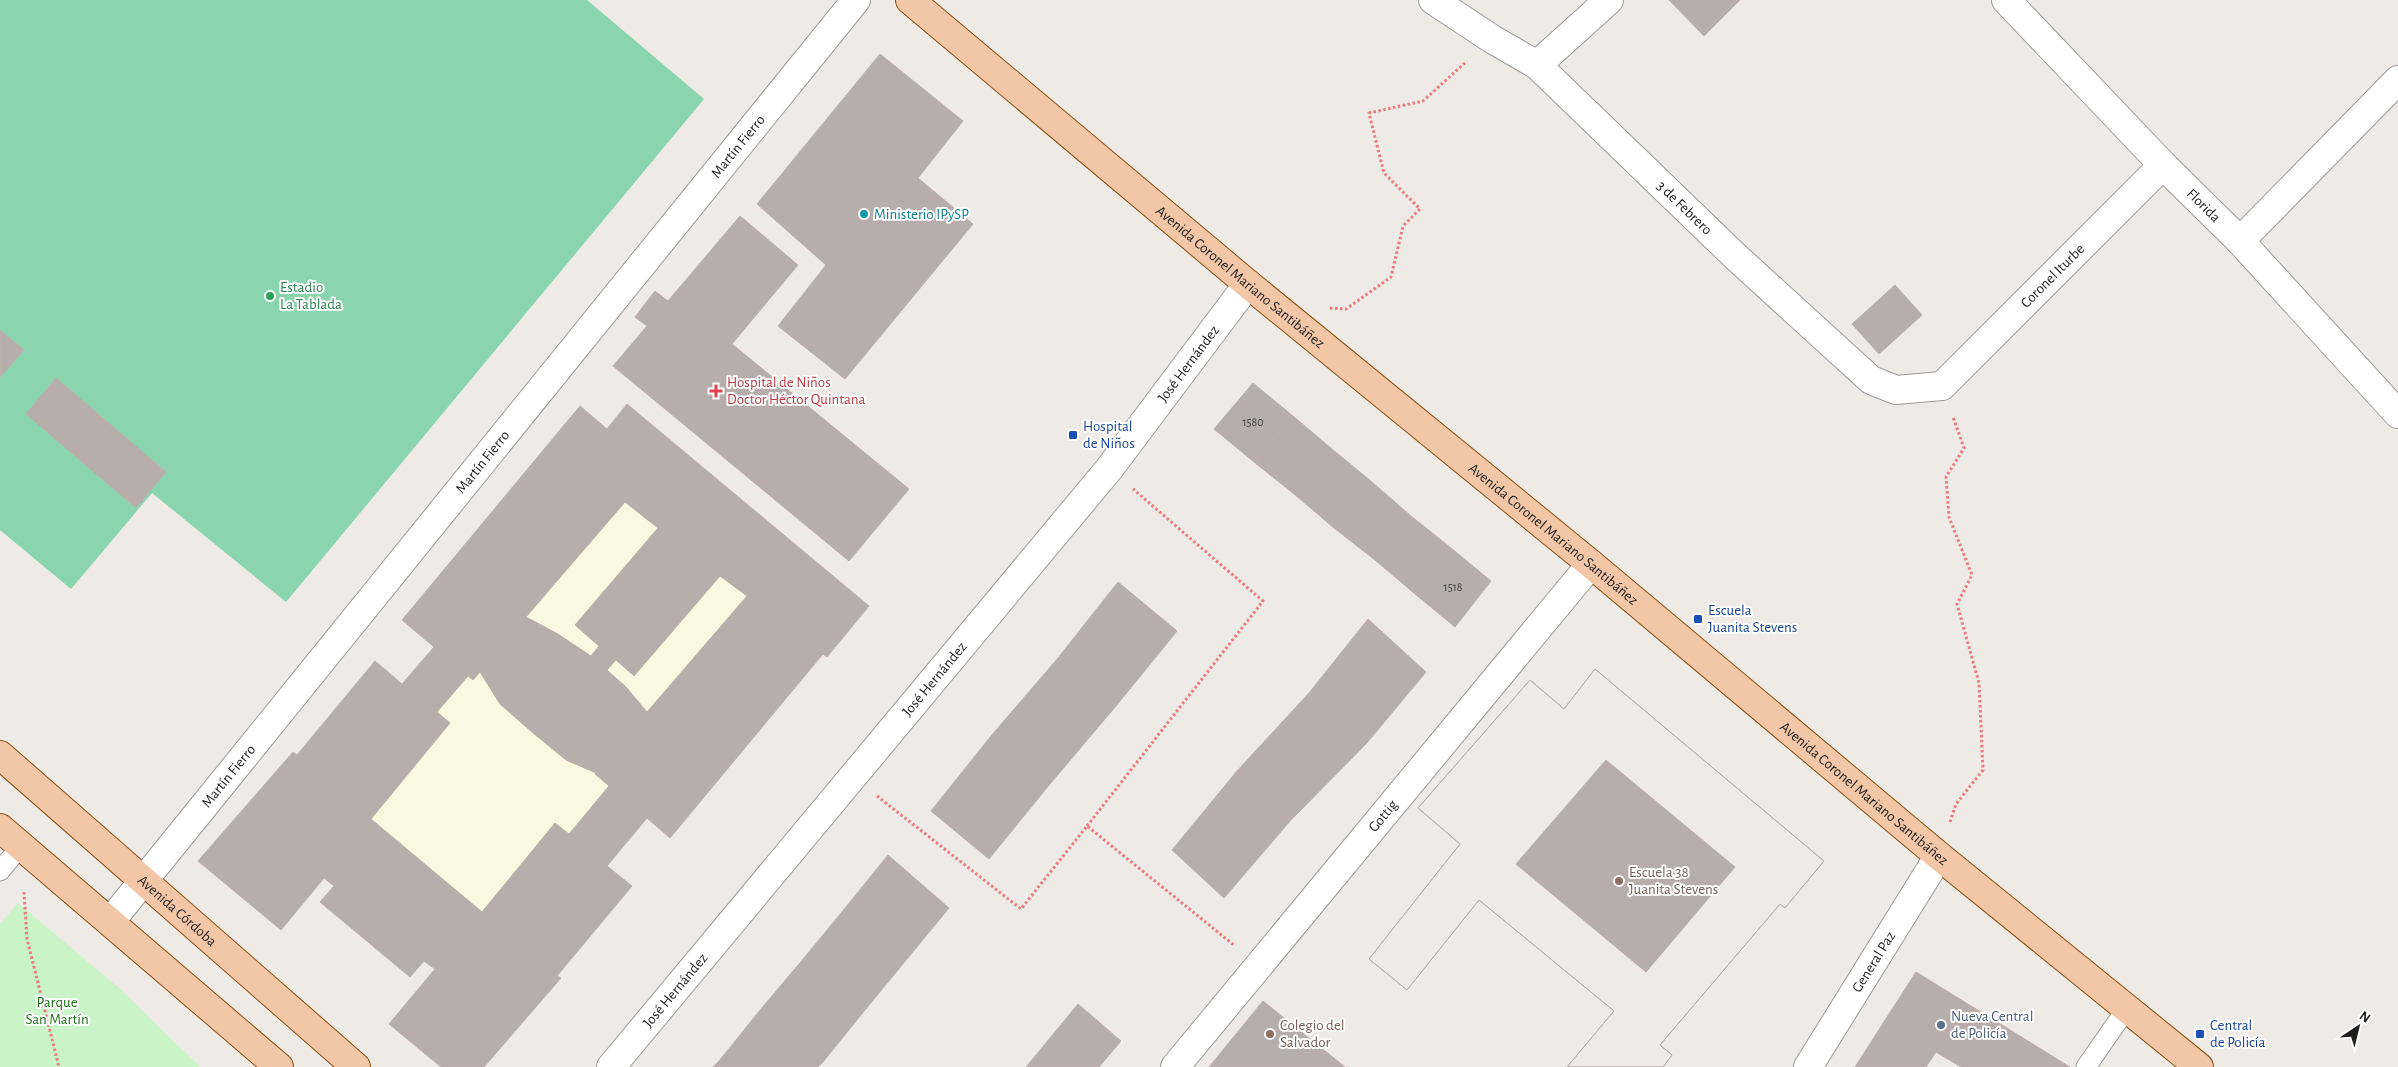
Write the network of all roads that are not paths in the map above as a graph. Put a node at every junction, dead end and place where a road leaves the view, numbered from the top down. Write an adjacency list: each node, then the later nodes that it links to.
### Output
1 (856, 0): 19 (street, Martín Fierro)
2 (910, 0): 10 (main road, Avenida Coronel Mariano Santibáñez)
3 (1433, 0): 6 (street, 3 de Febrero)
4 (1608, 0): 6 (street)
5 (2006, 0): 8 (street, Florida)
6 (1537, 65): 11 (street, 3 de Febrero)
7 (2398, 80): 9 (street)
8 (2163, 165): 9 (street, Florida); 11 (street, Coronel Iturbe)
9 (2240, 241): 12 (street, Florida)
10 (1248, 284): 13 (main road, Avenida Coronel Mariano Santibáñez); 24 (street, José Hernández)
11 (1942, 386)
12 (2398, 414)
13 (1591, 564): 17 (main road, Avenida Coronel Mariano Santibáñez); 25 (street, Gottig)
14 (0, 755): 19 (main road, Avenida Córdoba)
15 (0, 828): 16 (main road)
16 (21, 846): 18 (lane); 20 (main road)
17 (1938, 856): 21 (main road, Avenida Coronel Mariano Santibáñez); 26 (street, General Paz)
18 (0, 871)
19 (143, 879): 20 (street, Martín Fierro); 23 (main road, Avenida Córdoba)
20 (110, 922): 22 (main road)
21 (2127, 1008): 27 (lane); 28 (main road, Avenida Coronel Mariano Santibáñez)
22 (278, 1067)
23 (356, 1067)
24 (611, 1067)
25 (1175, 1067)
26 (1808, 1067)
27 (2086, 1067)
28 (2199, 1067)

